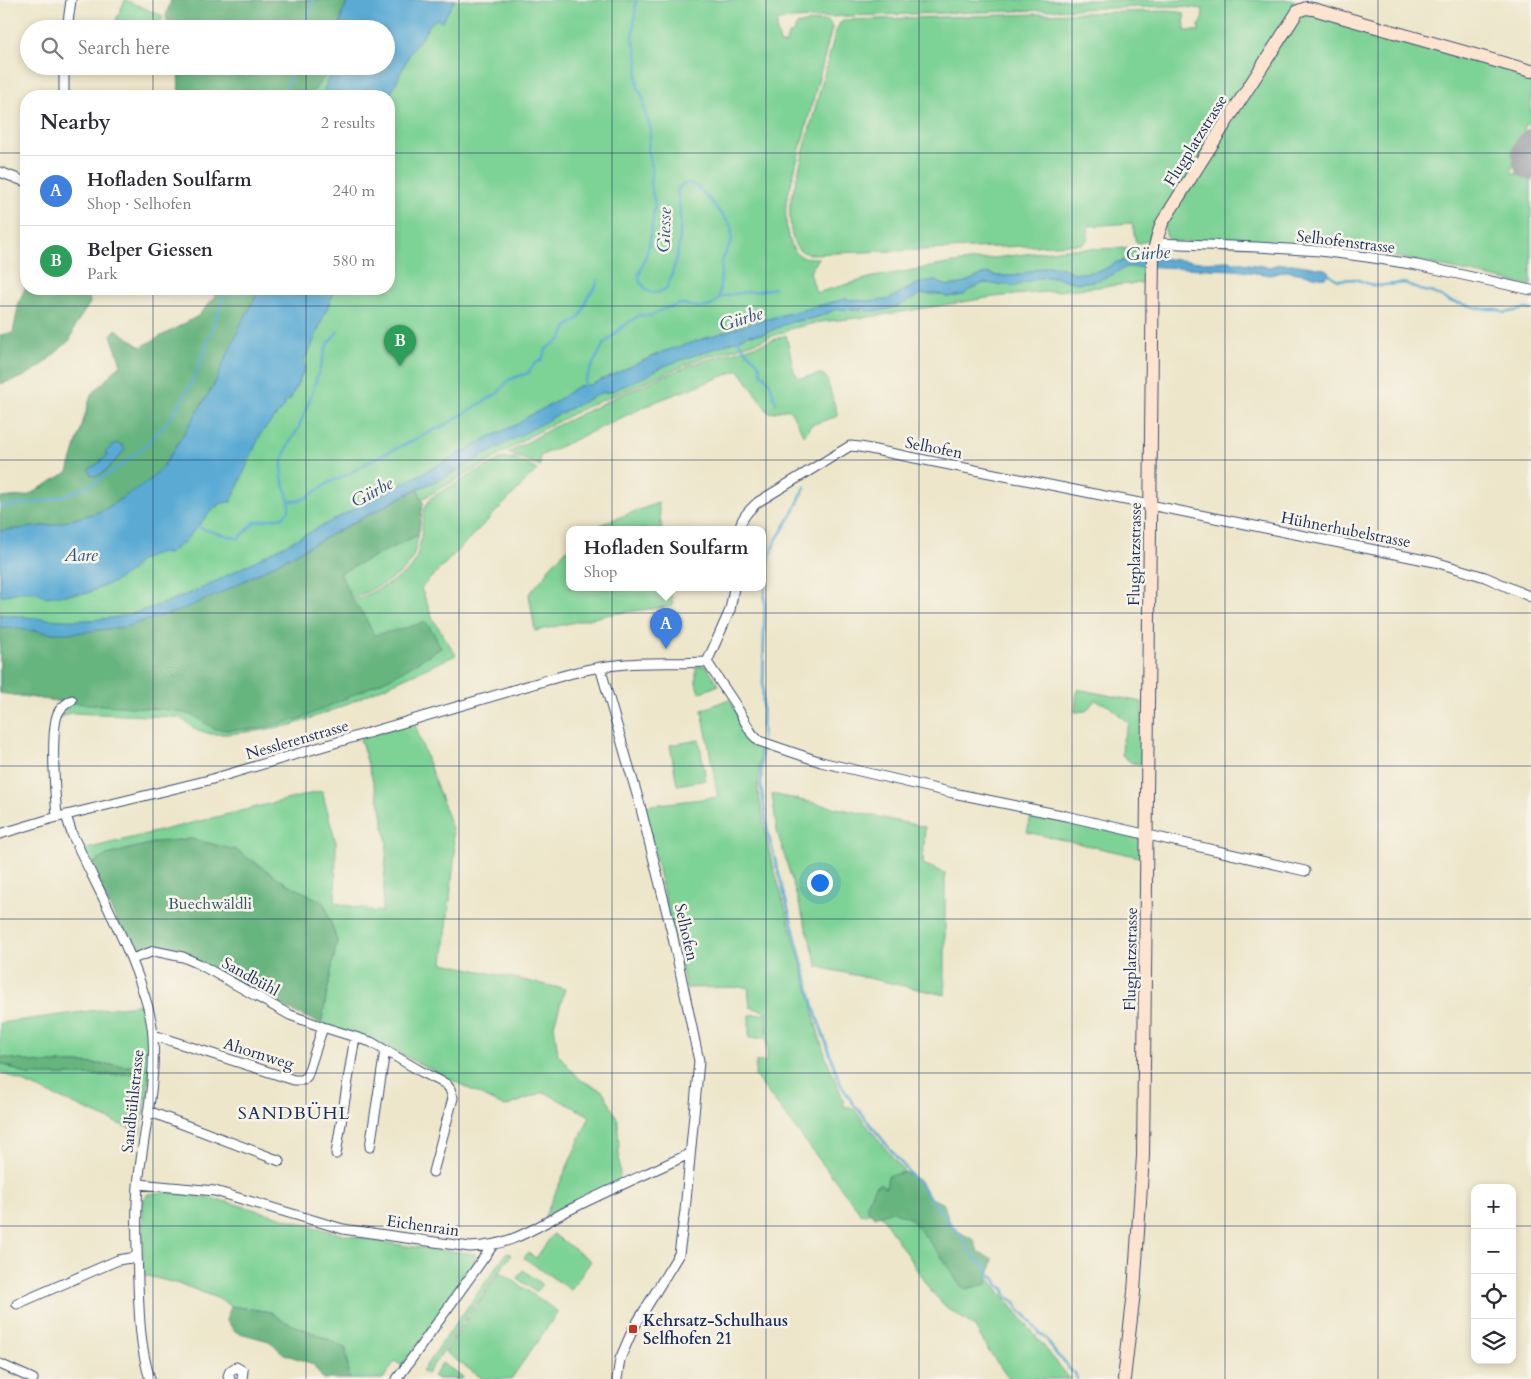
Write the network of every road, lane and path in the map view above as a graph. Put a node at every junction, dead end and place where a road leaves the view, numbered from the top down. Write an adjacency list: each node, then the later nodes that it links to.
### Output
1 (70, 0): 2 (street)
2 (68, 20)
3 (1531, 70): 8 (street, Flugplatzstrasse)
4 (64, 75): 5 (street)
5 (64, 90)
6 (0, 172): 7 (street)
7 (20, 180)
8 (1154, 249): 9 (street, Selhofenstrasse); 10 (street, Flugplatzstrasse)
9 (1531, 290)
10 (1151, 506): 11 (street, Selhofen); 13 (street, Hühnerhubelstrasse); 19 (street, Flugplatzstrasse)
11 (740, 526)
12 (733, 591): 14 (street)
13 (1531, 597)
14 (707, 662): 15 (street); 19 (street)
15 (600, 667): 17 (street, Nesslerenstrasse); 29 (street, Selhofen)
16 (72, 700): 17 (street, Sandbühlstrasse)
17 (62, 816): 18 (street, Nesslerenstrasse); 21 (street, Sandbühlstrasse)
18 (0, 834)
19 (1148, 836): 20 (street); 43 (street, Flugplatzstrasse)
20 (1305, 871)
21 (132, 959): 22 (street, Sandbühl); 23 (street, Sandbühlstrasse)
22 (323, 1027): 23 (street, Ahornweg); 24 (street, Sandbühl)
23 (153, 1035): 26 (street, Sandbühlstrasse)
24 (355, 1037): 25 (street, Sandbühl); 28 (street)
25 (385, 1051): 27 (street); 31 (street, Sandbühl)
26 (148, 1111): 30 (street); 32 (street, Sandbühlstrasse)
27 (370, 1147)
28 (336, 1154)
29 (689, 1154): 33 (street, Eichenrain); 42 (street, Selhofen)
30 (280, 1161)
31 (433, 1172)
32 (138, 1184): 33 (street, Eichenrain); 34 (street, Sandbühlstrasse)
33 (493, 1246): 41 (street)
34 (136, 1257): 35 (street); 38 (street, Sandbühlstrasse)
35 (17, 1304)
36 (0, 1364): 37 (street)
37 (33, 1379)
38 (150, 1379)
39 (230, 1379): 40 (street)
40 (242, 1379)
41 (397, 1379)
42 (617, 1379)
43 (1124, 1379)

